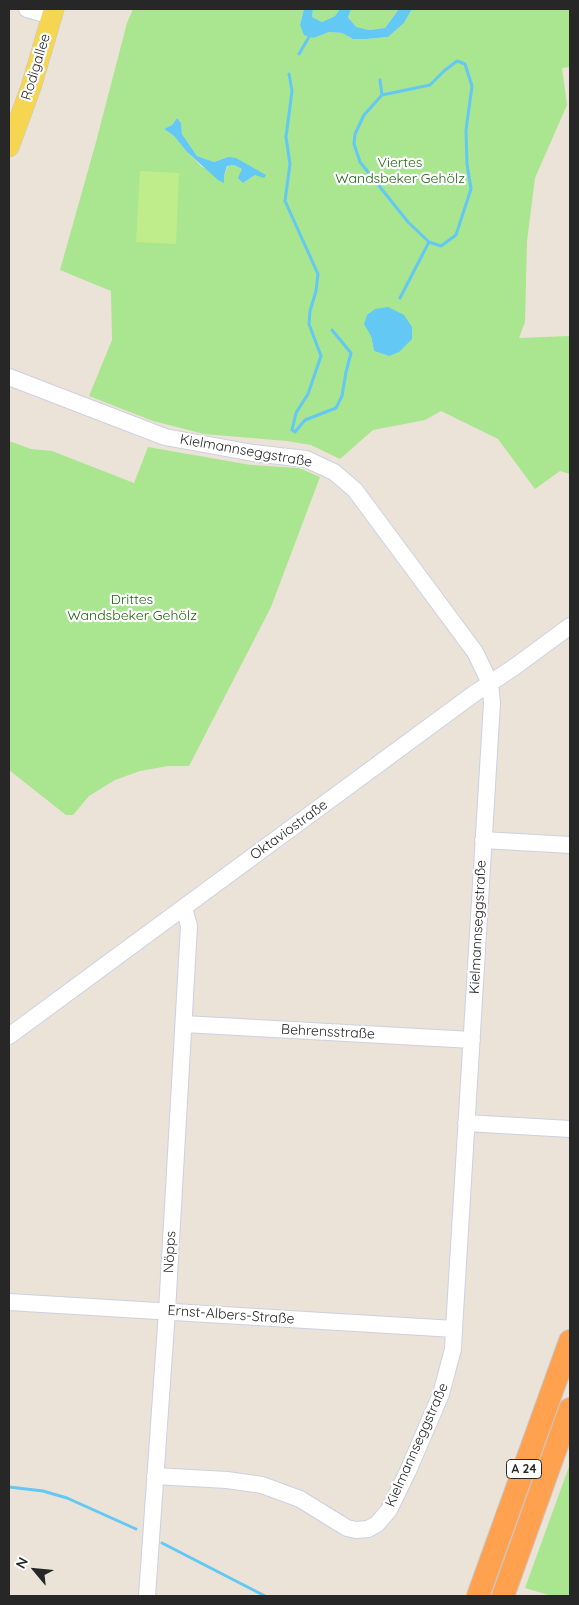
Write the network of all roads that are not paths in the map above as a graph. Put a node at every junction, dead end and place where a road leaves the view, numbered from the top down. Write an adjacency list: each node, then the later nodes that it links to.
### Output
1 (27, 9): 2 (street, Rodigallee)
2 (53, 12): 3 (main road, Rodigallee)
3 (9, 147)
4 (9, 377): 6 (street, Kielmannseggstraße)
5 (570, 626): 6 (street, Oktaviostraße)
6 (490, 683): 7 (street, Kielmannseggstraße); 9 (street, Oktaviostraße)
7 (483, 840): 8 (street); 12 (street, Kielmannseggstraße)
8 (570, 845)
9 (184, 908): 10 (street, Nöpps); 11 (street, Oktaviostraße)
10 (184, 1024): 12 (street, Behrensstraße); 16 (street, Nöpps)
11 (9, 1036)
12 (472, 1040): 13 (street, Kielmannseggstraße)
13 (466, 1123): 14 (street); 17 (street, Kielmannseggstraße)
14 (570, 1129)
15 (9, 1302): 16 (street, Ernst-Albers-Straße)
16 (167, 1311): 17 (street, Ernst-Albers-Straße); 20 (street, Nöpps)
17 (454, 1329): 20 (street, Kielmannseggstraße)
18 (570, 1342): 22 (highway, A 24)
19 (570, 1409): 23 (highway, A 24)
20 (155, 1476): 21 (street, Nöpps)
21 (147, 1596)
22 (478, 1596)
23 (503, 1596)

